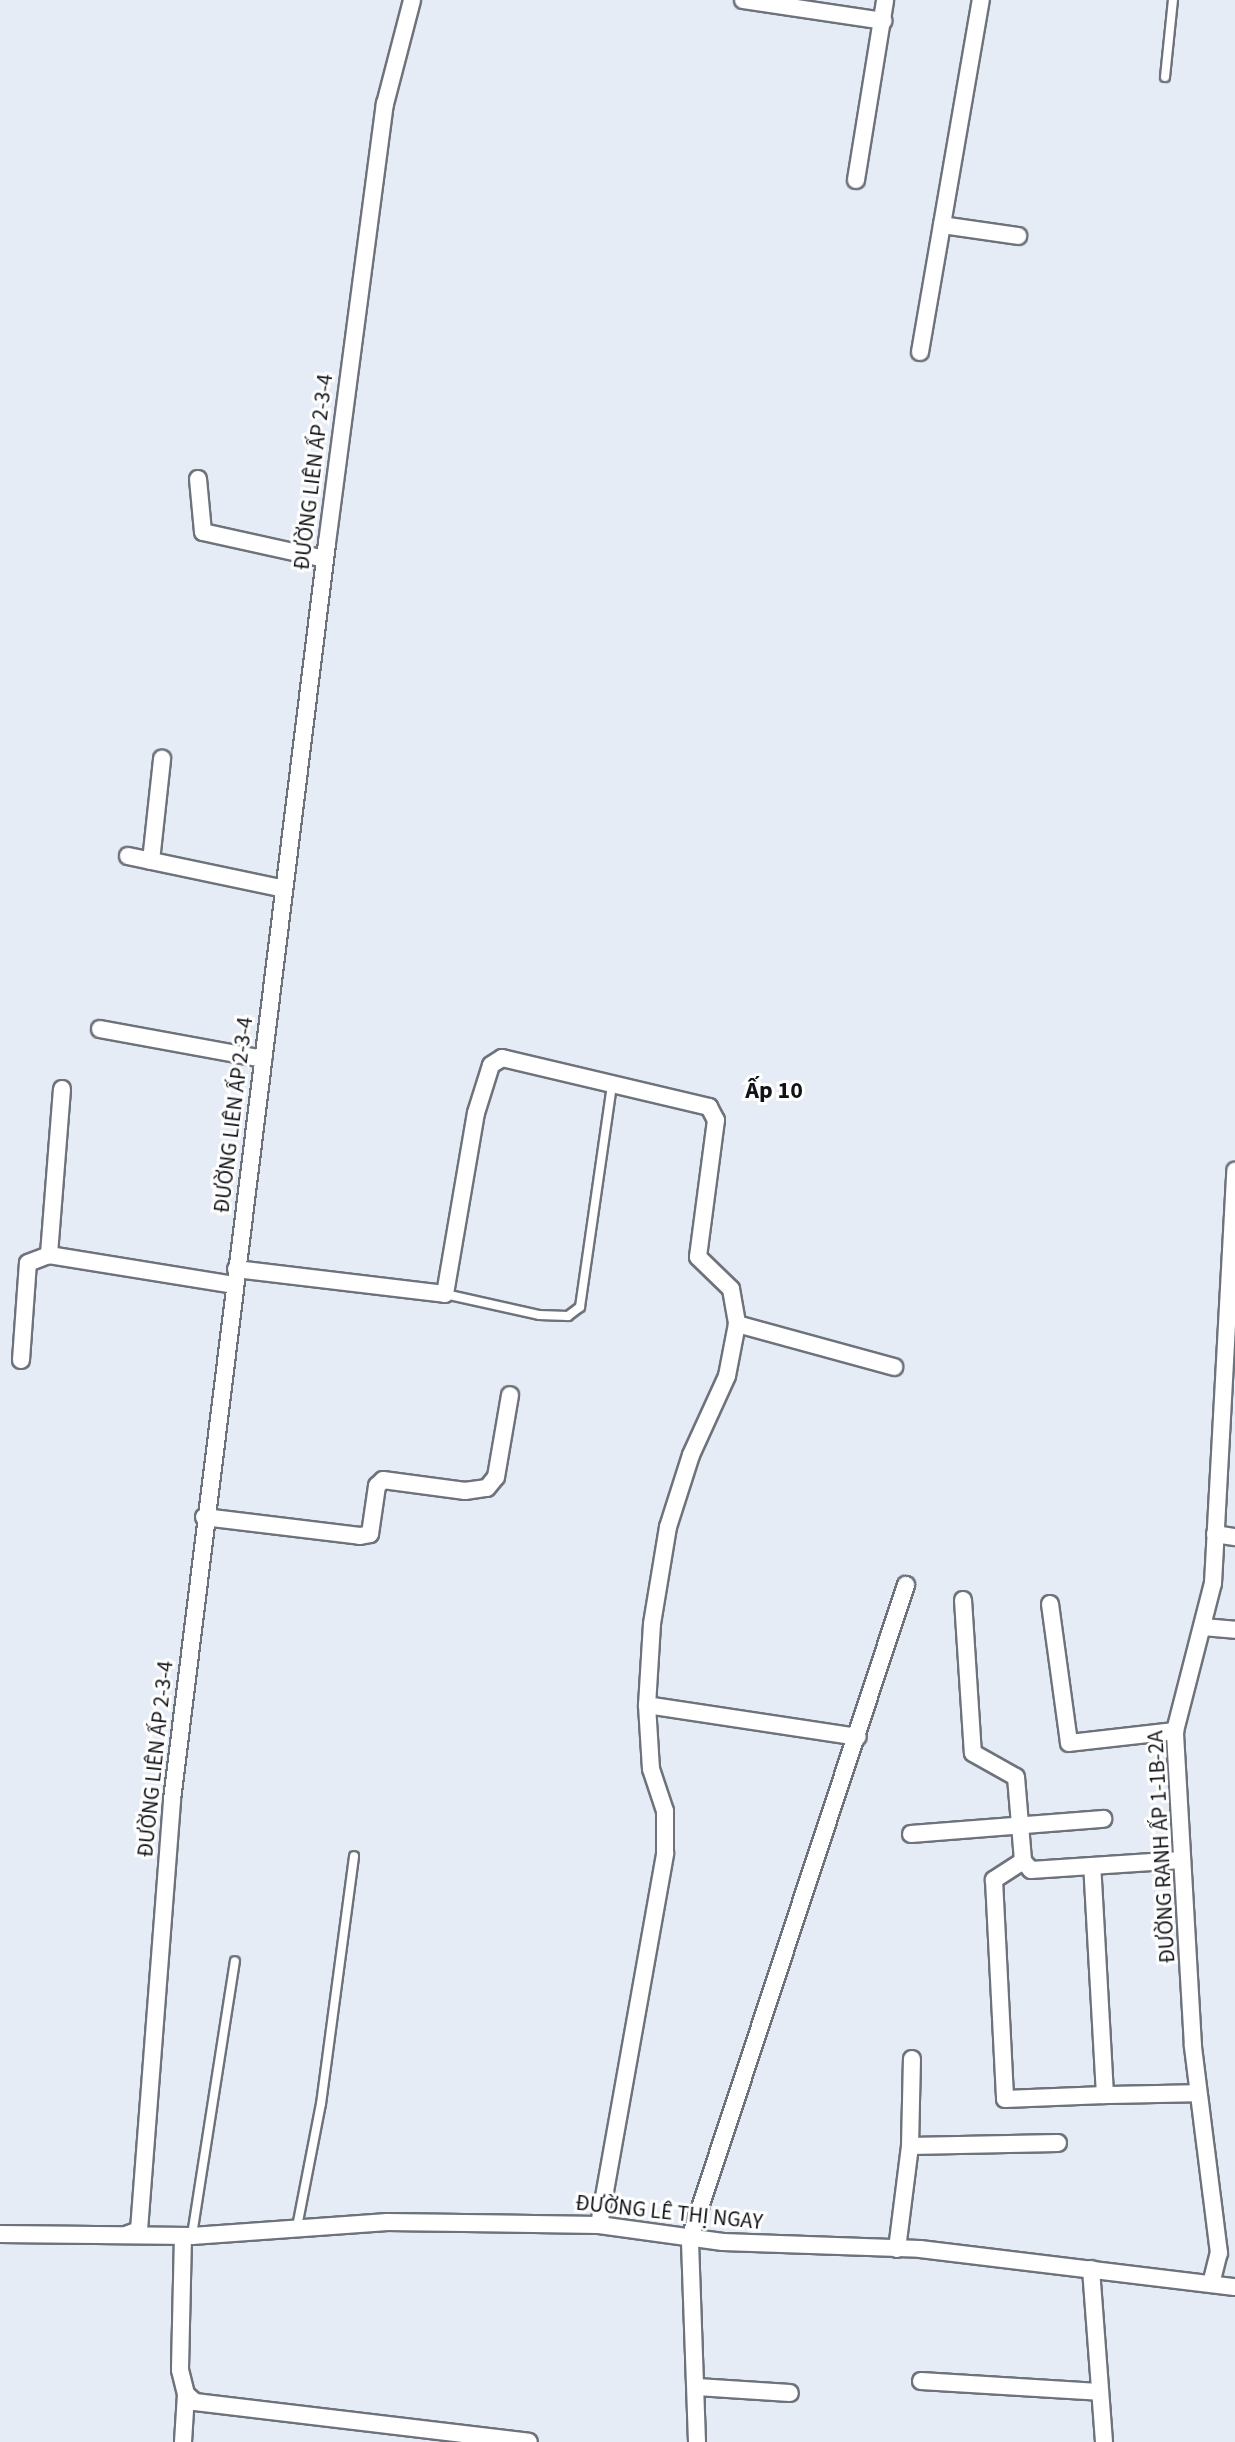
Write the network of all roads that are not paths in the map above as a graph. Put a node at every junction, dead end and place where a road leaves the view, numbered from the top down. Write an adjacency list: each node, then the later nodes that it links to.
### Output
1 (412, 0): 13 (street, ĐƯỜNG LIÊN ẤP 2-3-4)
2 (743, 0): 6 (street)
3 (885, 0): 6 (street)
4 (981, 0): 9 (street)
5 (1173, 0): 7 (lane)
6 (883, 21): 8 (street)
7 (1165, 77)
8 (856, 180)
9 (942, 225): 10 (street); 11 (street)
10 (1018, 236)
11 (920, 352)
12 (198, 479): 13 (street)
13 (325, 559): 17 (street, ĐƯỜNG LIÊN ẤP 2-3-4)
14 (162, 759): 16 (street)
15 (128, 856): 16 (street)
16 (151, 861): 17 (street)
17 (284, 889): 19 (street, ĐƯỜNG LIÊN ẤP 2-3-4)
18 (100, 1029): 19 (street)
19 (263, 1059): 24 (street, ĐƯỜNG LIÊN ẤP 2-3-4)
20 (612, 1085): 25 (street); 25 (lane); 26 (street)
21 (62, 1089): 23 (street)
22 (1235, 1171): 30 (street, ĐƯỜNG RANH ẤP 1-1B-2A)
23 (49, 1255): 24 (street); 27 (street)
24 (235, 1277): 25 (street); 31 (street, ĐƯỜNG LIÊN ẤP 2-3-4)
25 (445, 1294)
26 (737, 1324): 28 (street); 39 (street)
27 (21, 1360)
28 (894, 1367)
29 (510, 1395): 31 (street)
30 (1228, 1431): 32 (street, ĐƯỜNG RANH ẤP 1-1B-2A)
31 (204, 1517): 58 (street, ĐƯỜNG LIÊN ẤP 2-3-4)
32 (1215, 1534): 33 (street); 37 (street, ĐƯỜNG RANH ẤP 1-1B-2A)
33 (1235, 1537)
34 (906, 1585): 41 (street)
35 (963, 1600): 43 (street)
36 (1050, 1604): 40 (street)
37 (1203, 1627): 38 (street); 40 (street, ĐƯỜNG RANH ẤP 1-1B-2A)
38 (1235, 1630)
39 (647, 1705): 41 (street); 55 (street)
40 (1175, 1731): 46 (street, ĐƯỜNG RANH ẤP 1-1B-2A)
41 (858, 1737): 60 (street)
42 (1103, 1819): 43 (street)
43 (1019, 1826): 44 (street); 47 (street)
44 (911, 1834)
45 (354, 1856): 56 (lane)
46 (1182, 1860): 48 (street); 51 (street, ĐƯỜNG RANH ẤP 1-1B-2A)
47 (1023, 1861): 48 (street); 52 (street)
48 (1092, 1866): 52 (street)
49 (235, 1961): 59 (lane)
50 (912, 2059): 54 (street)
51 (1198, 2093): 52 (street); 63 (street, ĐƯỜNG RANH ẤP 1-1B-2A)
52 (1105, 2095)
53 (1058, 2143): 54 (street)
54 (910, 2146): 61 (street)
55 (599, 2225): 56 (street, ĐƯỜNG LÊ THỊ NGAY); 60 (street, ĐƯỜNG LÊ THỊ NGAY)
56 (297, 2227): 59 (street, ĐƯỜNG LÊ THỊ NGAY)
57 (0, 2234): 58 (street, ĐƯỜNG LÊ THỊ NGAY)
58 (128, 2234): 59 (street, ĐƯỜNG LÊ THỊ NGAY)
59 (188, 2236): 69 (street)
60 (690, 2238): 61 (street, ĐƯỜNG LÊ THỊ NGAY); 66 (street)
61 (897, 2249): 62 (street, ĐƯỜNG LÊ THỊ NGAY)
62 (1091, 2269): 63 (street, ĐƯỜNG LÊ THỊ NGAY); 67 (street)
63 (1211, 2284): 64 (street, ĐƯỜNG LÊ THỊ NGAY)
64 (1235, 2287)
65 (921, 2381): 67 (street)
66 (697, 2387): 68 (street); 72 (street)
67 (1099, 2392): 73 (street)
68 (790, 2393)
69 (186, 2394): 70 (street); 71 (street)
70 (183, 2442)
71 (529, 2442)
72 (697, 2442)
73 (1104, 2442)

